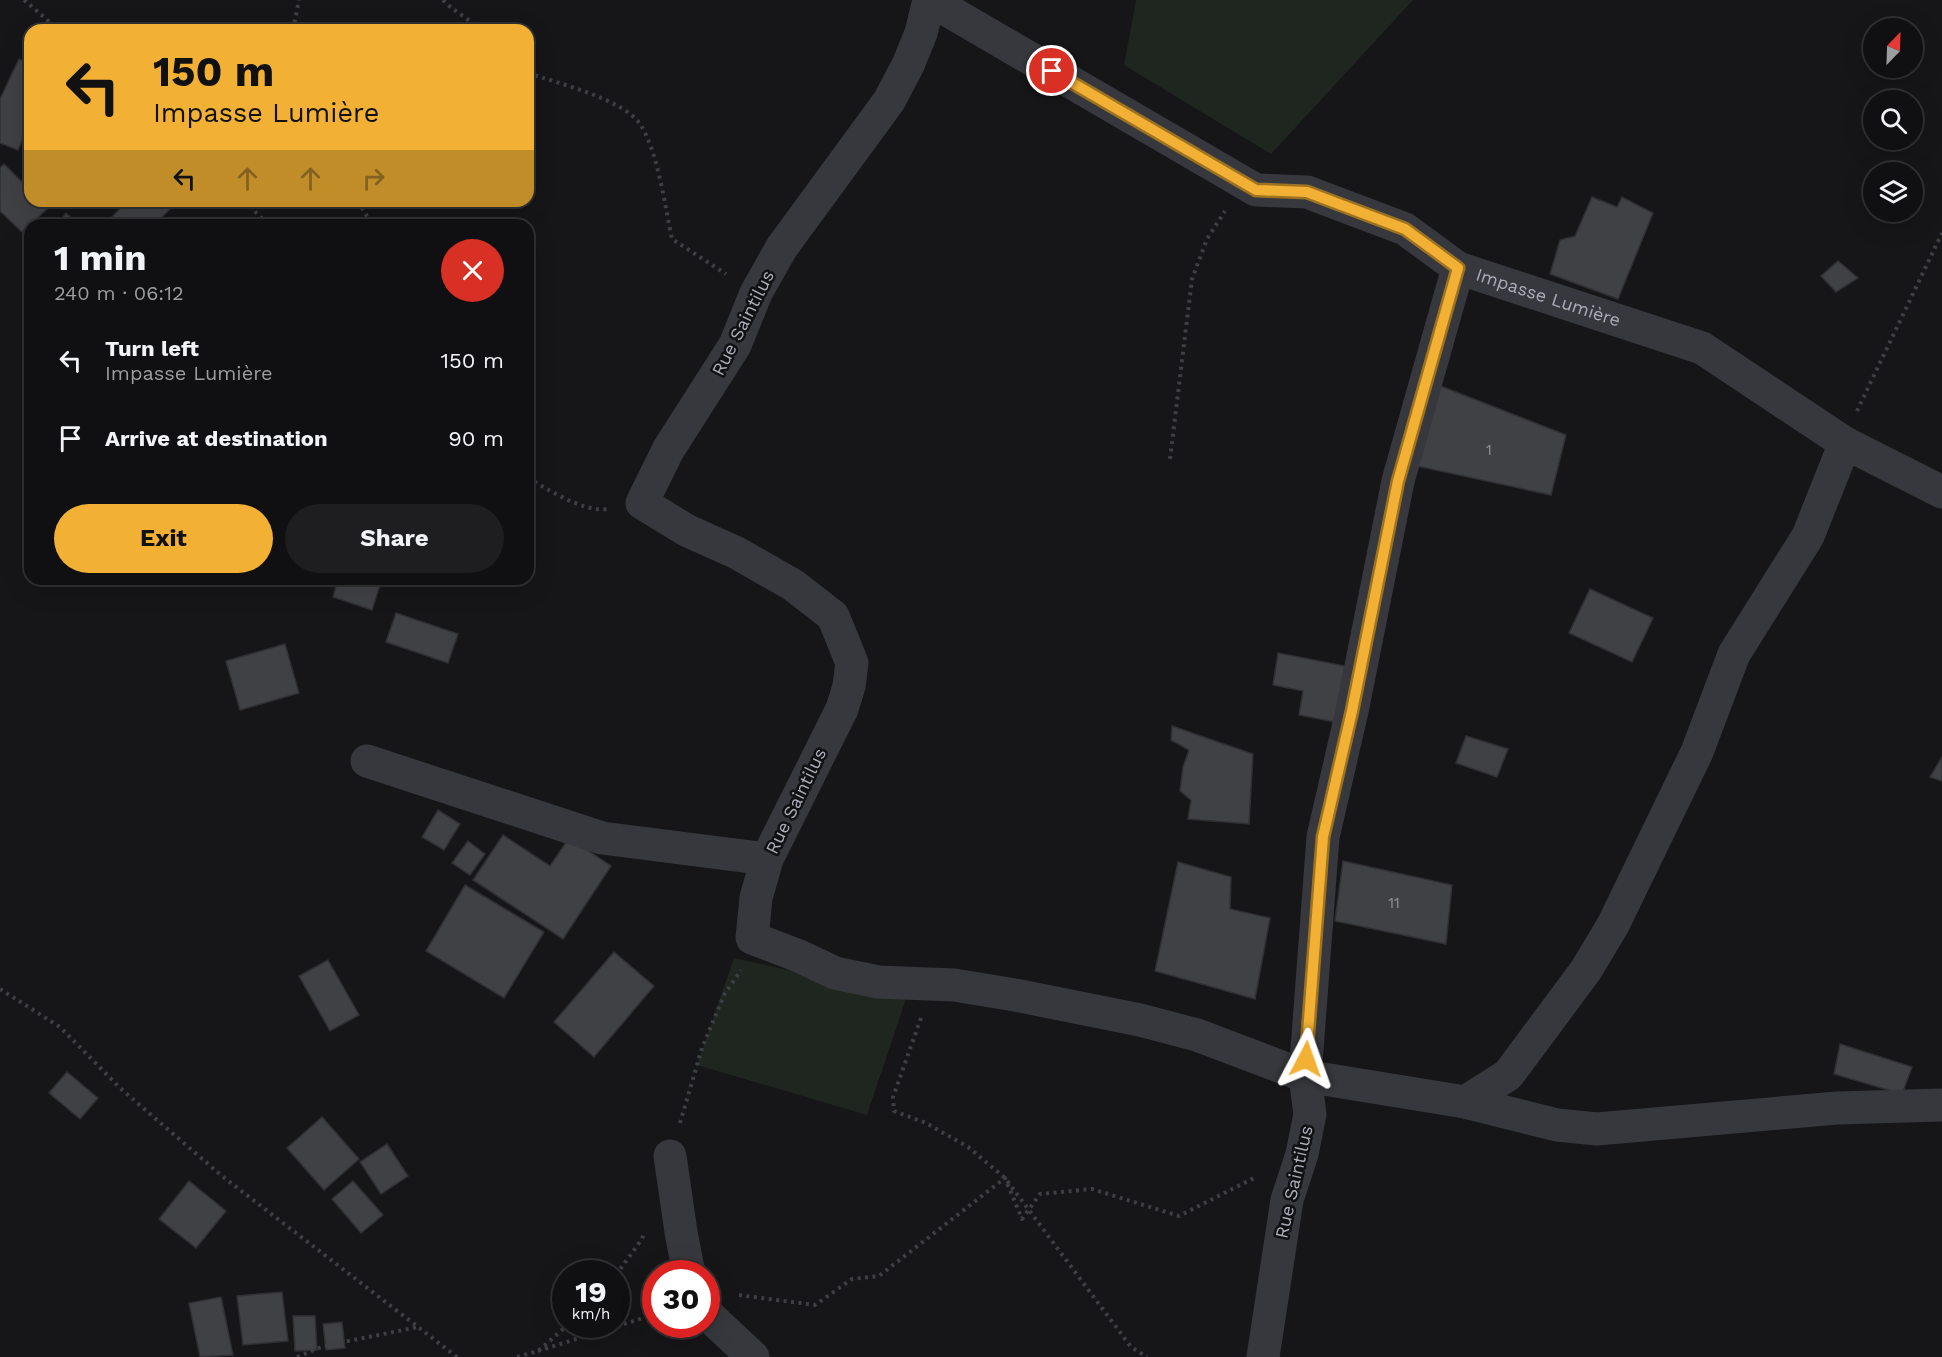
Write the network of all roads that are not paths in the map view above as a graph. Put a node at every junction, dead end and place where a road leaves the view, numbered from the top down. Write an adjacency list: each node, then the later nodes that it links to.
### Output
1 (929, 0): 2 (street, Impasse Lumière); 6 (street, Rue Saintilus)
2 (1458, 268): 3 (street, Impasse Lumière); 7 (street, Rue Saintilus)
3 (1845, 443): 4 (street, Impasse Lumière); 8 (street)
4 (1942, 492)
5 (367, 761): 6 (street)
6 (767, 859): 7 (street, Rue Saintilus)
7 (1305, 1076): 8 (street); 14 (street, Rue Saintilus)
8 (1465, 1102): 9 (street)
9 (1942, 1105)
10 (670, 1156): 11 (street)
11 (686, 1260)
12 (720, 1326): 13 (street)
13 (753, 1357)
14 (1263, 1357)

